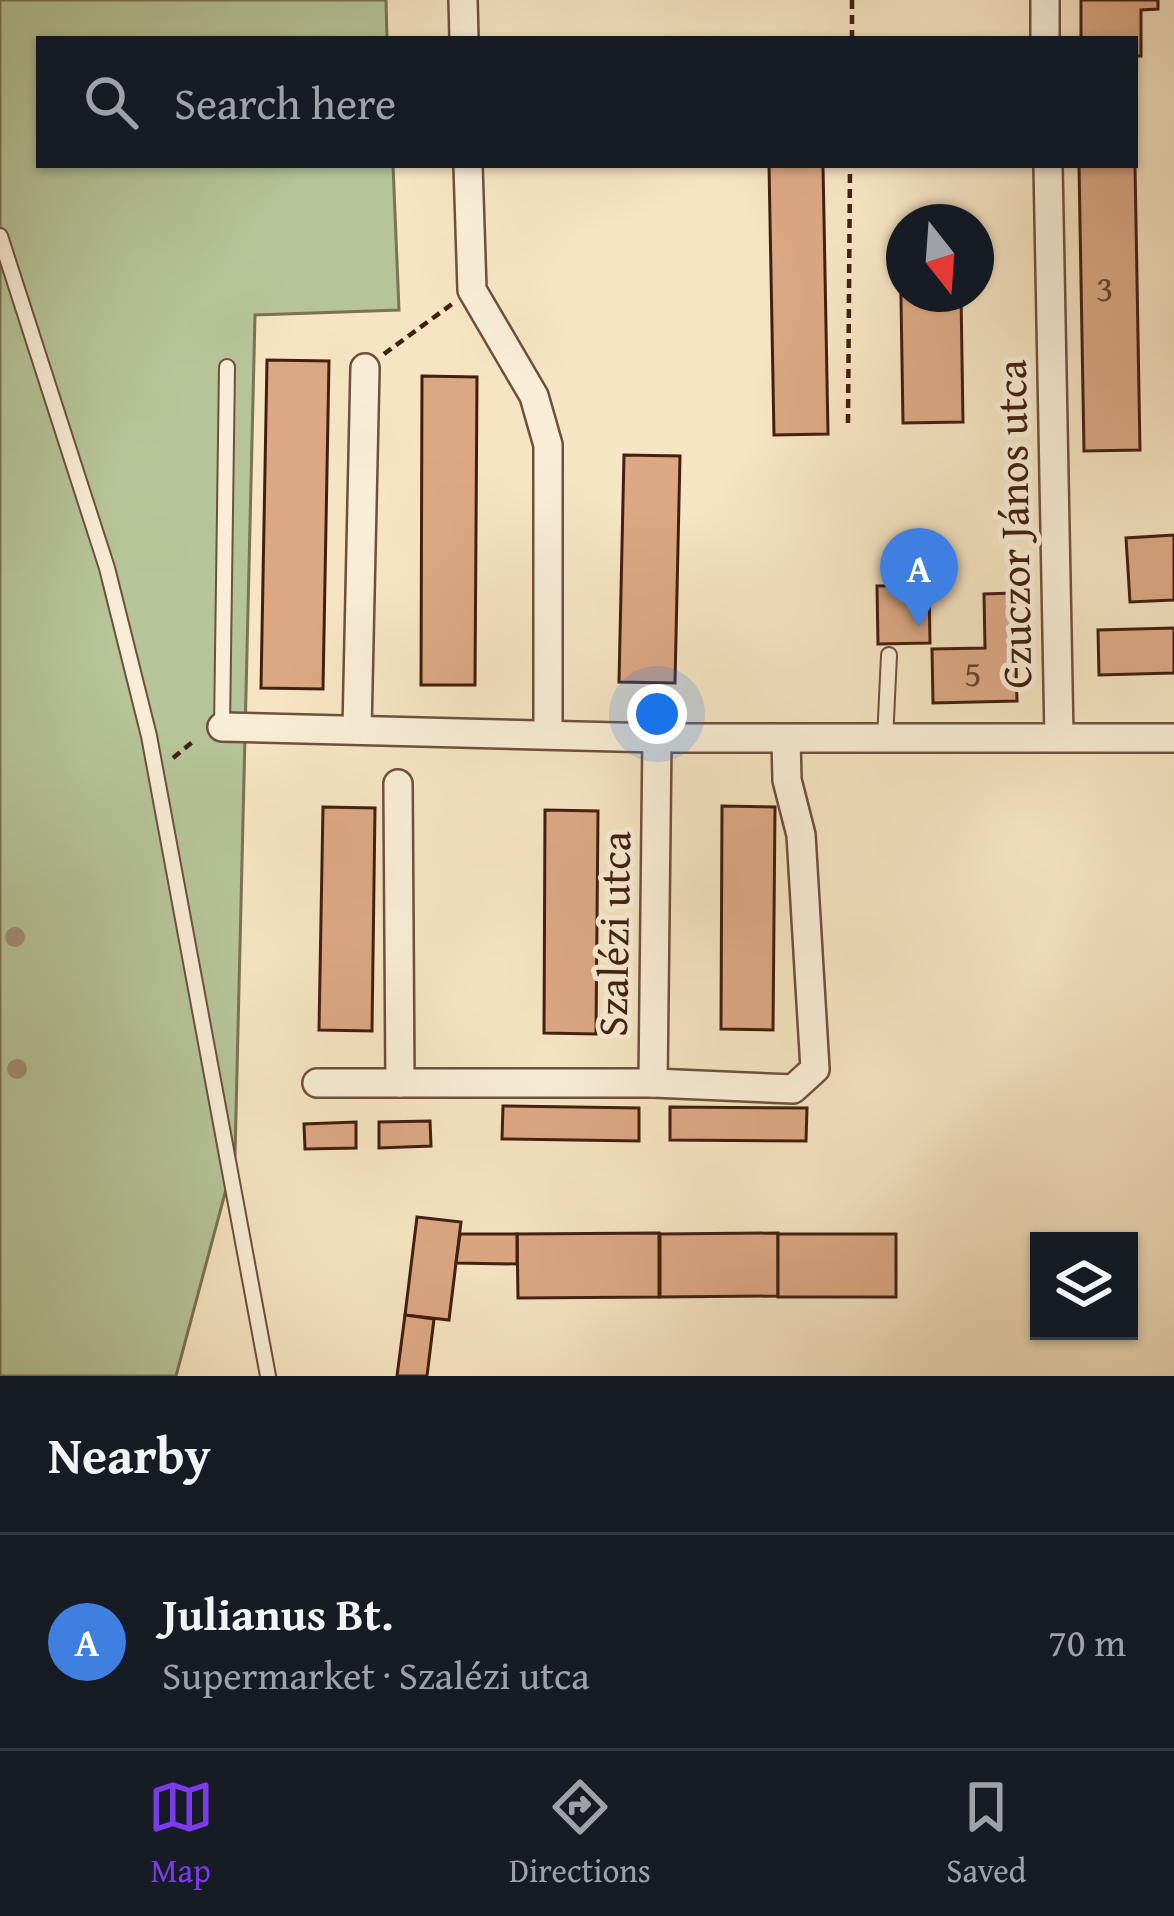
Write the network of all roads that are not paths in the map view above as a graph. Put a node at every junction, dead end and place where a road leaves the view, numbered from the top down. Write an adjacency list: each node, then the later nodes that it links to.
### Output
1 (463, 0): 3 (street)
2 (1045, 0): 4 (street)
3 (464, 36)
4 (1045, 36)
5 (468, 168): 13 (street)
6 (1048, 168): 14 (street, Czuczor János utca)
7 (0, 236): 23 (lane)
8 (227, 367): 11 (lane)
9 (364, 368): 12 (street)
10 (889, 655): 18 (lane)
11 (222, 727): 12 (street)
12 (357, 730): 19 (street)
13 (548, 734): 15 (street); 19 (street)
14 (1059, 737): 16 (street); 18 (street)
15 (657, 738): 17 (street); 22 (street, Szalézi utca)
16 (1174, 738)
17 (786, 739): 18 (street); 22 (street)
18 (885, 740)
19 (398, 758): 21 (street)
20 (317, 1083): 21 (street, Szalézi utca)
21 (400, 1083): 22 (street, Szalézi utca)
22 (653, 1083)
23 (268, 1376)

